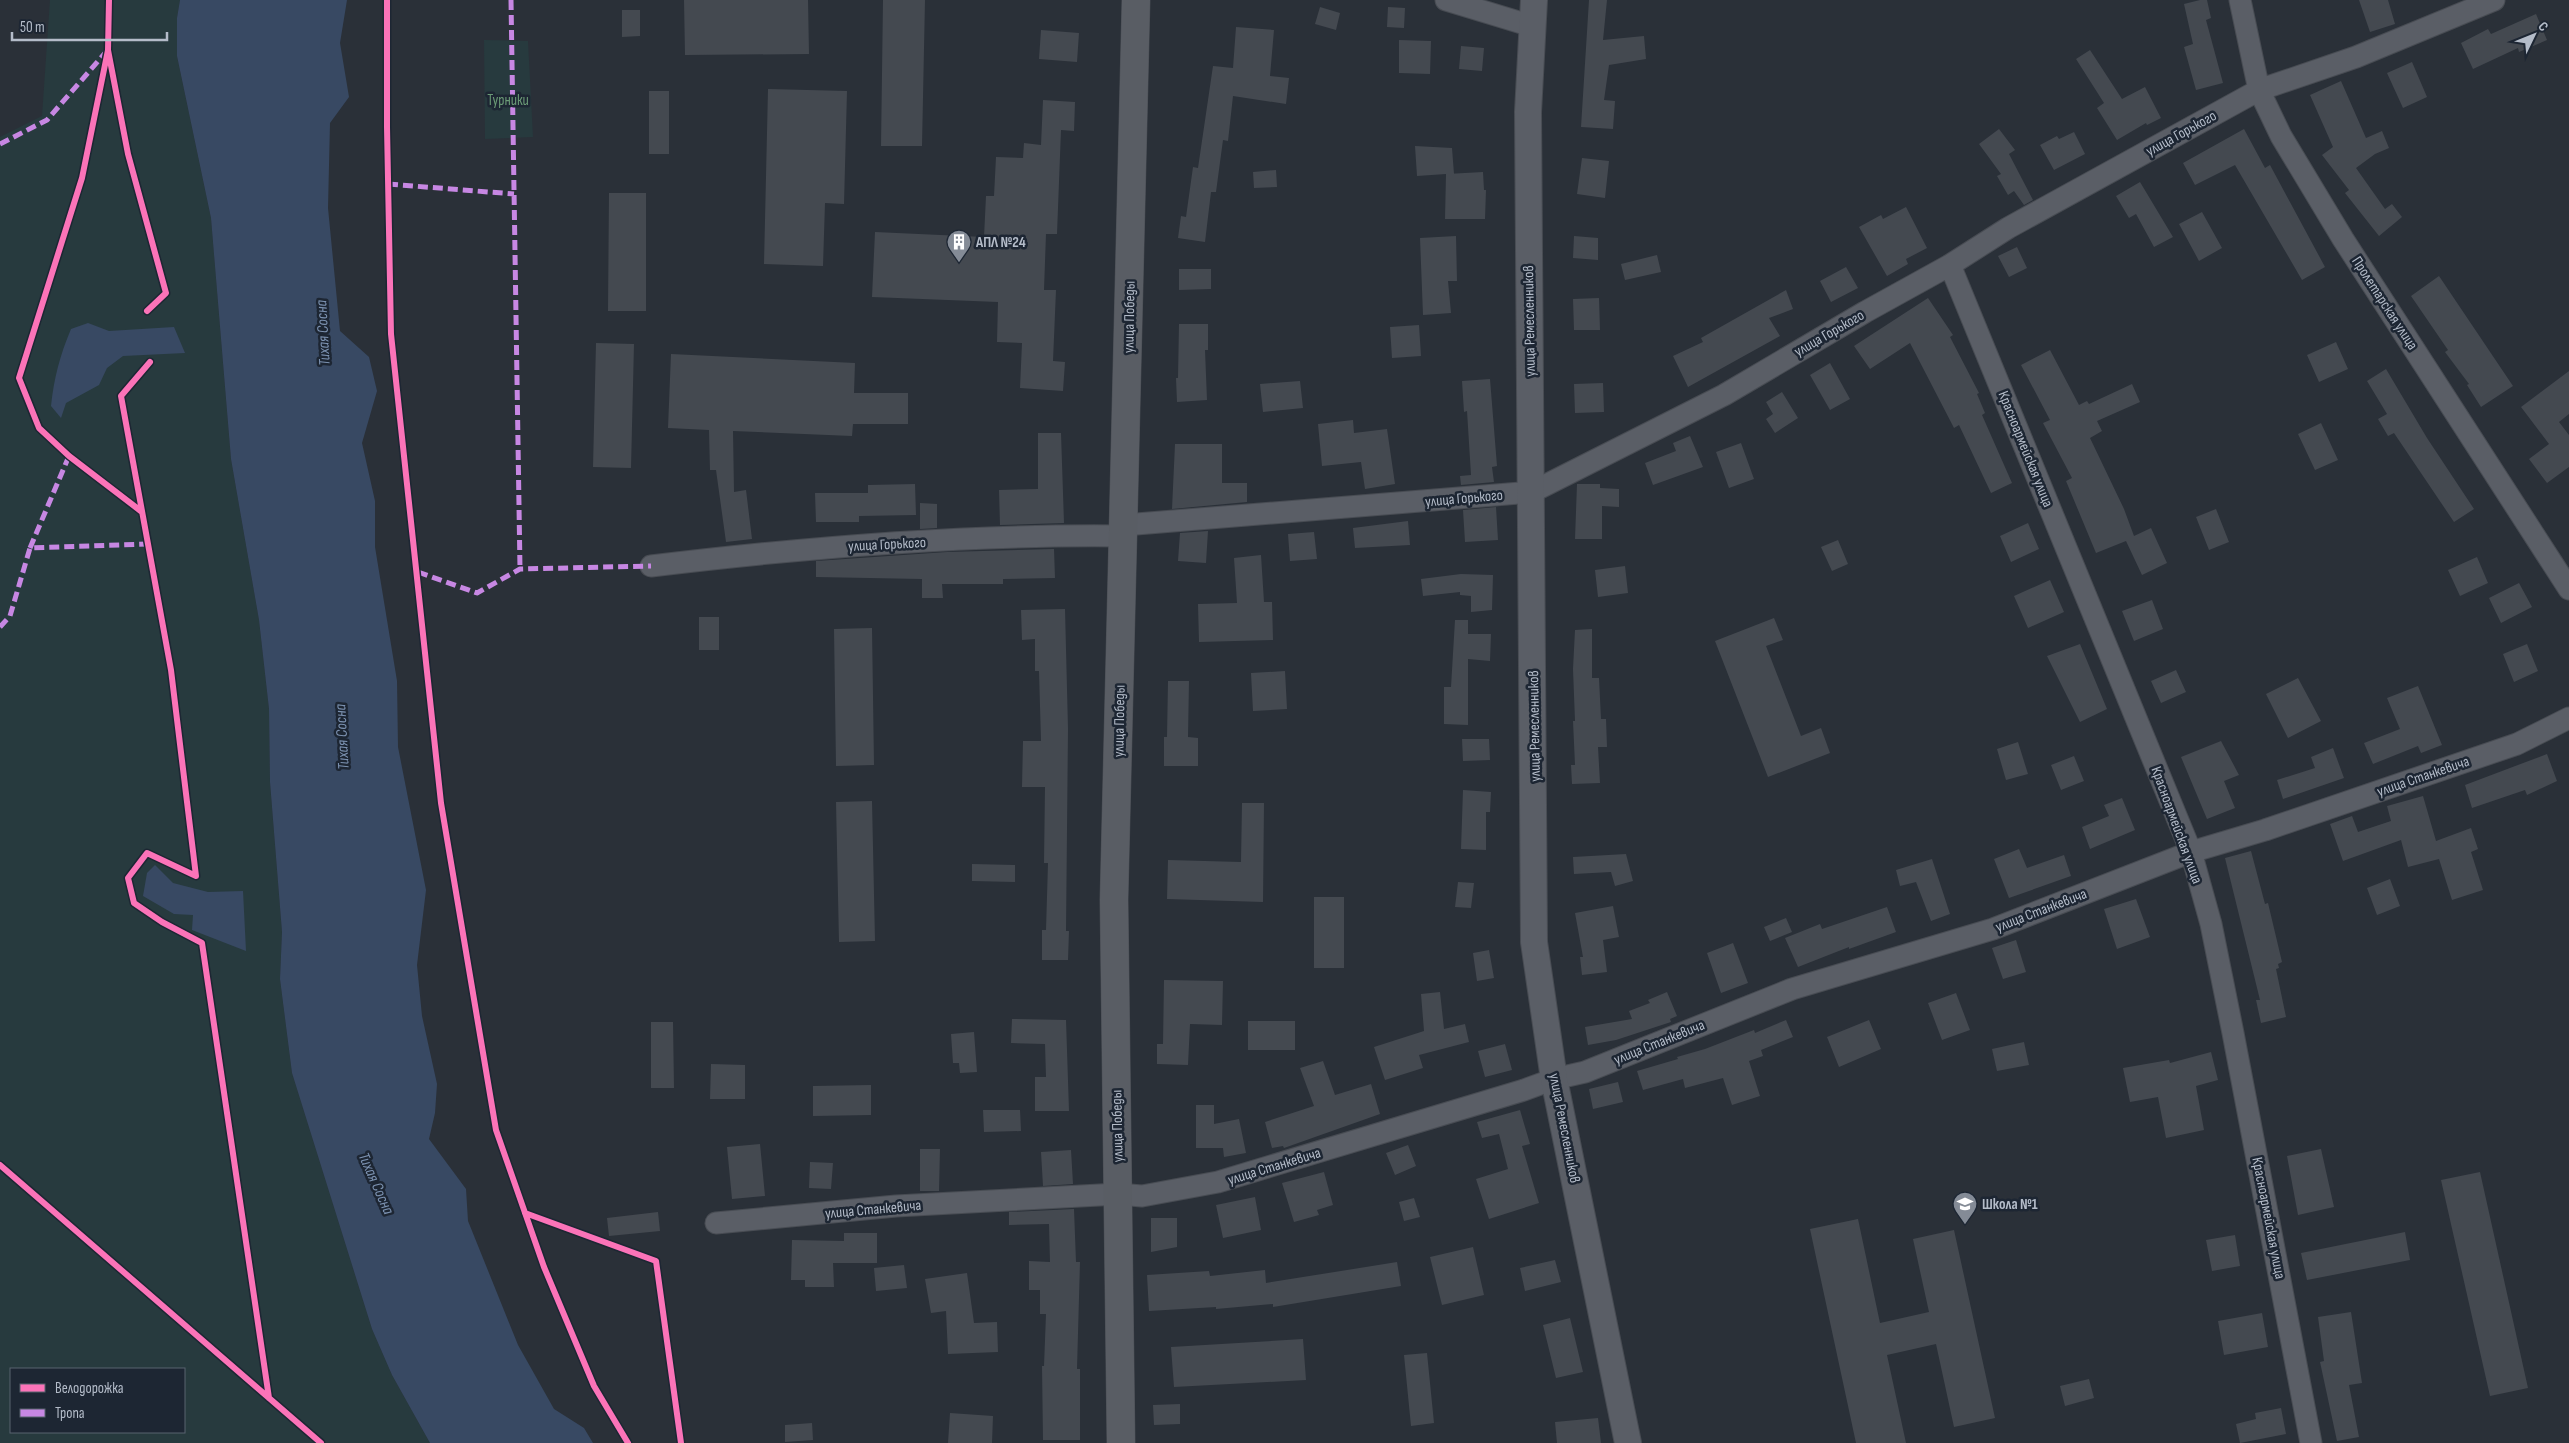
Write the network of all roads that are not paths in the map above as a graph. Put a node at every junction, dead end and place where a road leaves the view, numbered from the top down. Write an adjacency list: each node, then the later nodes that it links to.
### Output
1 (1136, 0): 10 (main road, улица Победы)
2 (1446, 0): 6 (street)
3 (1534, 0): 6 (street, улица Ремесленников)
4 (2240, 0): 7 (street, Пролетарская улица)
5 (2494, 0): 7 (street, улица Горького)
6 (1532, 26): 9 (street, улица Ремесленников)
7 (2259, 90): 8 (street, улица Горького); 12 (street, Пролетарская улица)
8 (1950, 265): 9 (street, улица Горького); 14 (street, Красноармейская улица)
9 (1532, 492): 10 (street, улица Горького); 15 (street, улица Ремесленников)
10 (1124, 531): 11 (street, улица Горького); 16 (main road, улица Победы)
11 (651, 566)
12 (2569, 589)
13 (2569, 718): 14 (street, улица Станкевича)
14 (2190, 852): 15 (street, улица Станкевича); 20 (street, Красноармейская улица)
15 (1554, 1079): 16 (street, улица Станкевича); 19 (street, улица Ремесленников)
16 (1118, 1194): 17 (street, улица Станкевича); 18 (main road, улица Победы)
17 (716, 1223)
18 (1121, 1443)
19 (1628, 1443)
20 (2311, 1443)

